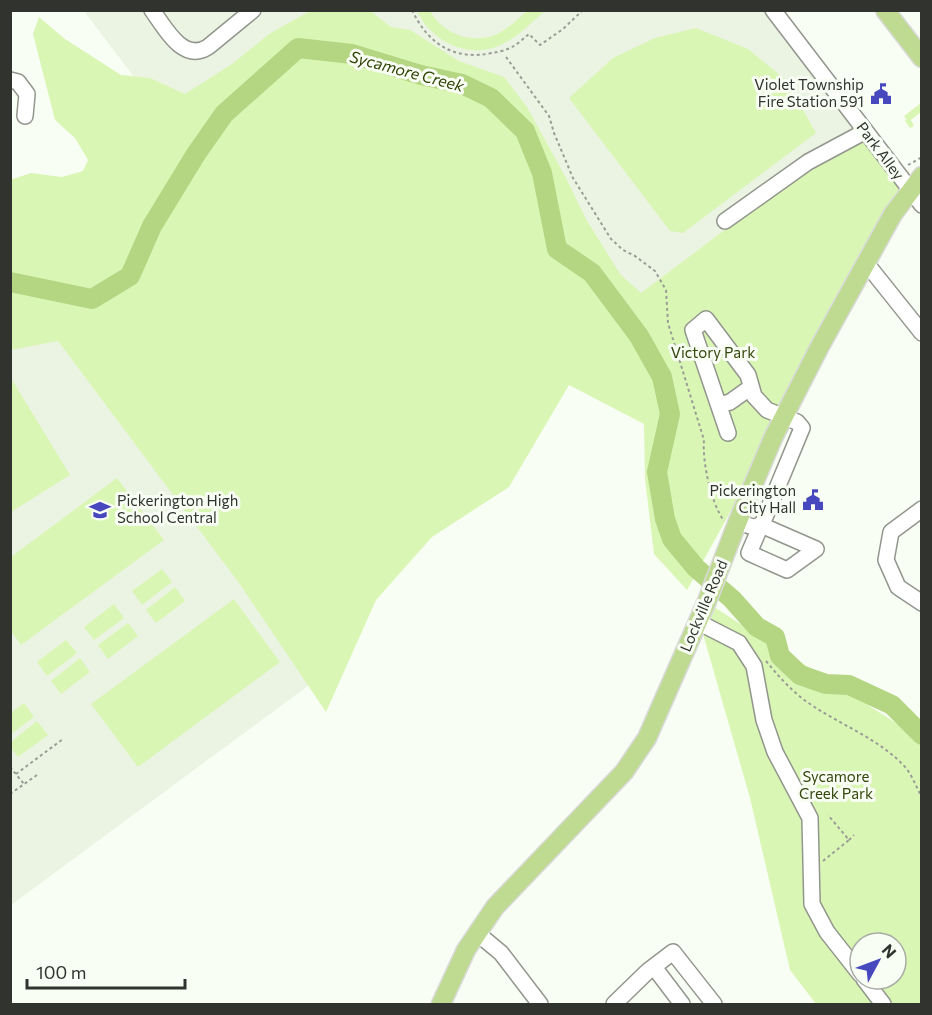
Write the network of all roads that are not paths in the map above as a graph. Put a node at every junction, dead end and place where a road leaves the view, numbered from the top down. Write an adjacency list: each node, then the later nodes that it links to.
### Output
1 (152, 10): 2 (street)
2 (253, 10)
3 (773, 10): 8 (street, Park Alley)
4 (885, 10): 5 (main road)
5 (921, 58)
6 (10, 80): 7 (street)
7 (25, 116)
8 (864, 132): 10 (street, Park Alley); 12 (street)
9 (921, 176): 10 (main road, Lockville Road)
10 (909, 190): 11 (street, Park Alley); 13 (main road, Lockville Road)
11 (921, 205)
12 (725, 220)
13 (866, 263): 14 (street); 17 (main road, Lockville Road)
14 (921, 333)
15 (751, 387): 16 (street); 16 (street); 17 (street)
16 (719, 405): 18 (street)
17 (784, 416): 20 (main road, Lockville Road); 20 (street)
18 (728, 433)
19 (920, 510): 21 (street)
20 (736, 527): 22 (main road, Lockville Road)
21 (921, 603)
22 (698, 622): 23 (main road, Lockville Road); 24 (street)
23 (477, 933): 27 (main road, Lockville Road); 28 (street)
24 (848, 959)
25 (654, 968): 29 (street); 30 (street); 31 (street)
26 (873, 991): 32 (street)
27 (441, 1005)
28 (540, 1005)
29 (614, 1005)
30 (682, 1005)
31 (714, 1005)
32 (884, 1005)

